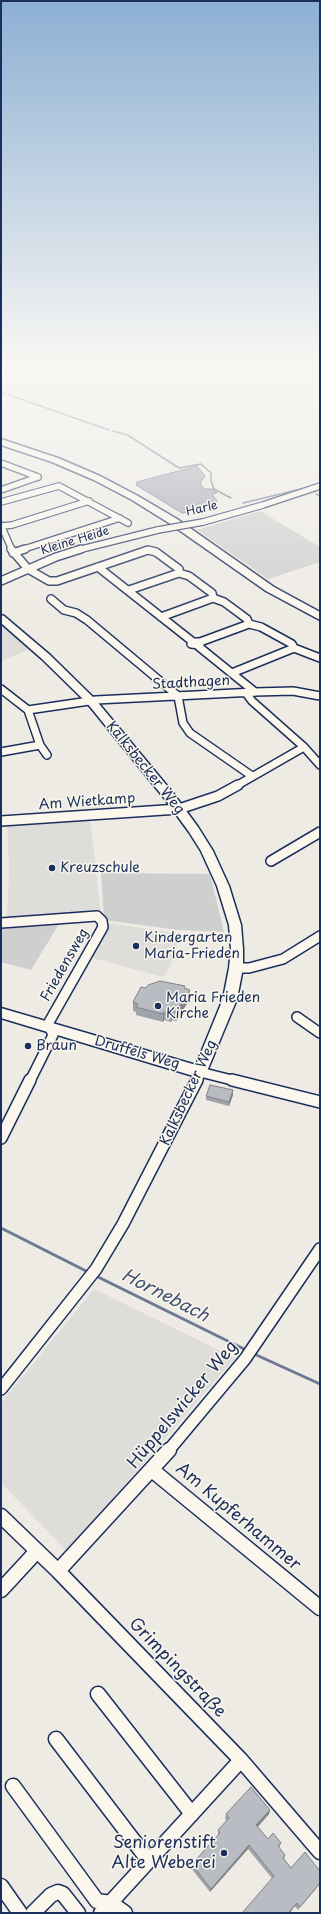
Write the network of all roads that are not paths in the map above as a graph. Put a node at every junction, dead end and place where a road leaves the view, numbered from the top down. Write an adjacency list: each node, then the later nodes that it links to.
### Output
1 (28, 451): 20 (main road)
2 (2, 464): 4 (street)
3 (320, 486): 10 (street, Harle, bridge)
4 (1, 490)
5 (89, 501): 6 (street); 7 (street); 9 (street)
6 (1, 502)
7 (120, 518): 8 (street); 11 (street)
8 (128, 523)
9 (2, 525): 11 (street)
10 (158, 530): 13 (street, Kleine Heide)
11 (12, 553): 13 (street)
12 (98, 567): 13 (street); 14 (street); 16 (street)
13 (28, 569): 15 (street, Kleine Heide)
14 (179, 574): 16 (street); 17 (street)
15 (1, 581)
16 (129, 590): 19 (street)
17 (213, 598): 19 (street); 22 (street)
18 (52, 599): 30 (street)
19 (162, 617): 23 (street)
20 (320, 617)
21 (1, 618): 32 (street, Kalksbecker Weg)
22 (249, 624): 23 (street); 24 (street)
23 (197, 643): 26 (street)
24 (294, 648): 25 (street); 26 (street)
25 (320, 658)
26 (232, 673): 28 (street)
27 (1, 689): 33 (street)
28 (255, 692): 29 (street, Stadthagen); 31 (street, Stadthagen)
29 (246, 693): 30 (street, Stadthagen); 35 (street)
30 (178, 696): 32 (street, Stadthagen); 39 (street)
31 (320, 696)
32 (91, 701): 33 (street, Stadthagen); 40 (street, Kalksbecker Weg)
33 (28, 710): 34 (street)
34 (40, 745): 36 (street); 37 (street)
35 (304, 747): 38 (street); 39 (street, Am Wietkamp)
36 (1, 752)
37 (47, 756)
38 (320, 765)
39 (252, 776): 40 (street, Am Wietkamp)
40 (179, 809): 41 (street, Am Wietkamp); 46 (street, Kalksbecker Weg)
41 (1, 821)
42 (320, 832): 43 (street)
43 (271, 861)
44 (1, 923): 49 (street, Friedensweg)
45 (320, 936): 46 (street)
46 (236, 968): 51 (street, Kalksbecker Weg)
47 (1, 1013): 49 (street, Druffels Weg)
48 (297, 1017): 50 (street)
49 (51, 1028): 51 (street, Druffels Weg); 53 (street)
50 (320, 1033)
51 (200, 1072): 52 (street, Druffels Weg); 55 (street, Kalksbecker Weg)
52 (320, 1102)
53 (1, 1138)
54 (320, 1249): 56 (street, Hüppelswicker Weg)
55 (1, 1389)
56 (152, 1470): 59 (street, Hüppelswicker Weg); 61 (street, Am Kupferhammer)
57 (1, 1516): 58 (street, Grimpingstraße)
58 (37, 1551): 59 (street, Grimpingstraße); 60 (street)
59 (58, 1571): 64 (street, Grimpingstraße)
60 (1, 1590)
61 (320, 1608)
62 (98, 1694): 66 (street)
63 (56, 1739): 68 (street)
64 (241, 1760): 66 (street); 67 (street, Grimpingstraße)
65 (13, 1786): 70 (street)
66 (192, 1814): 68 (street)
67 (320, 1852)
68 (149, 1861): 70 (street)
69 (1, 1886): 71 (street)
70 (106, 1908): 74 (street)
71 (20, 1913)
72 (33, 1913): 73 (street)
73 (78, 1913)
74 (125, 1913)

